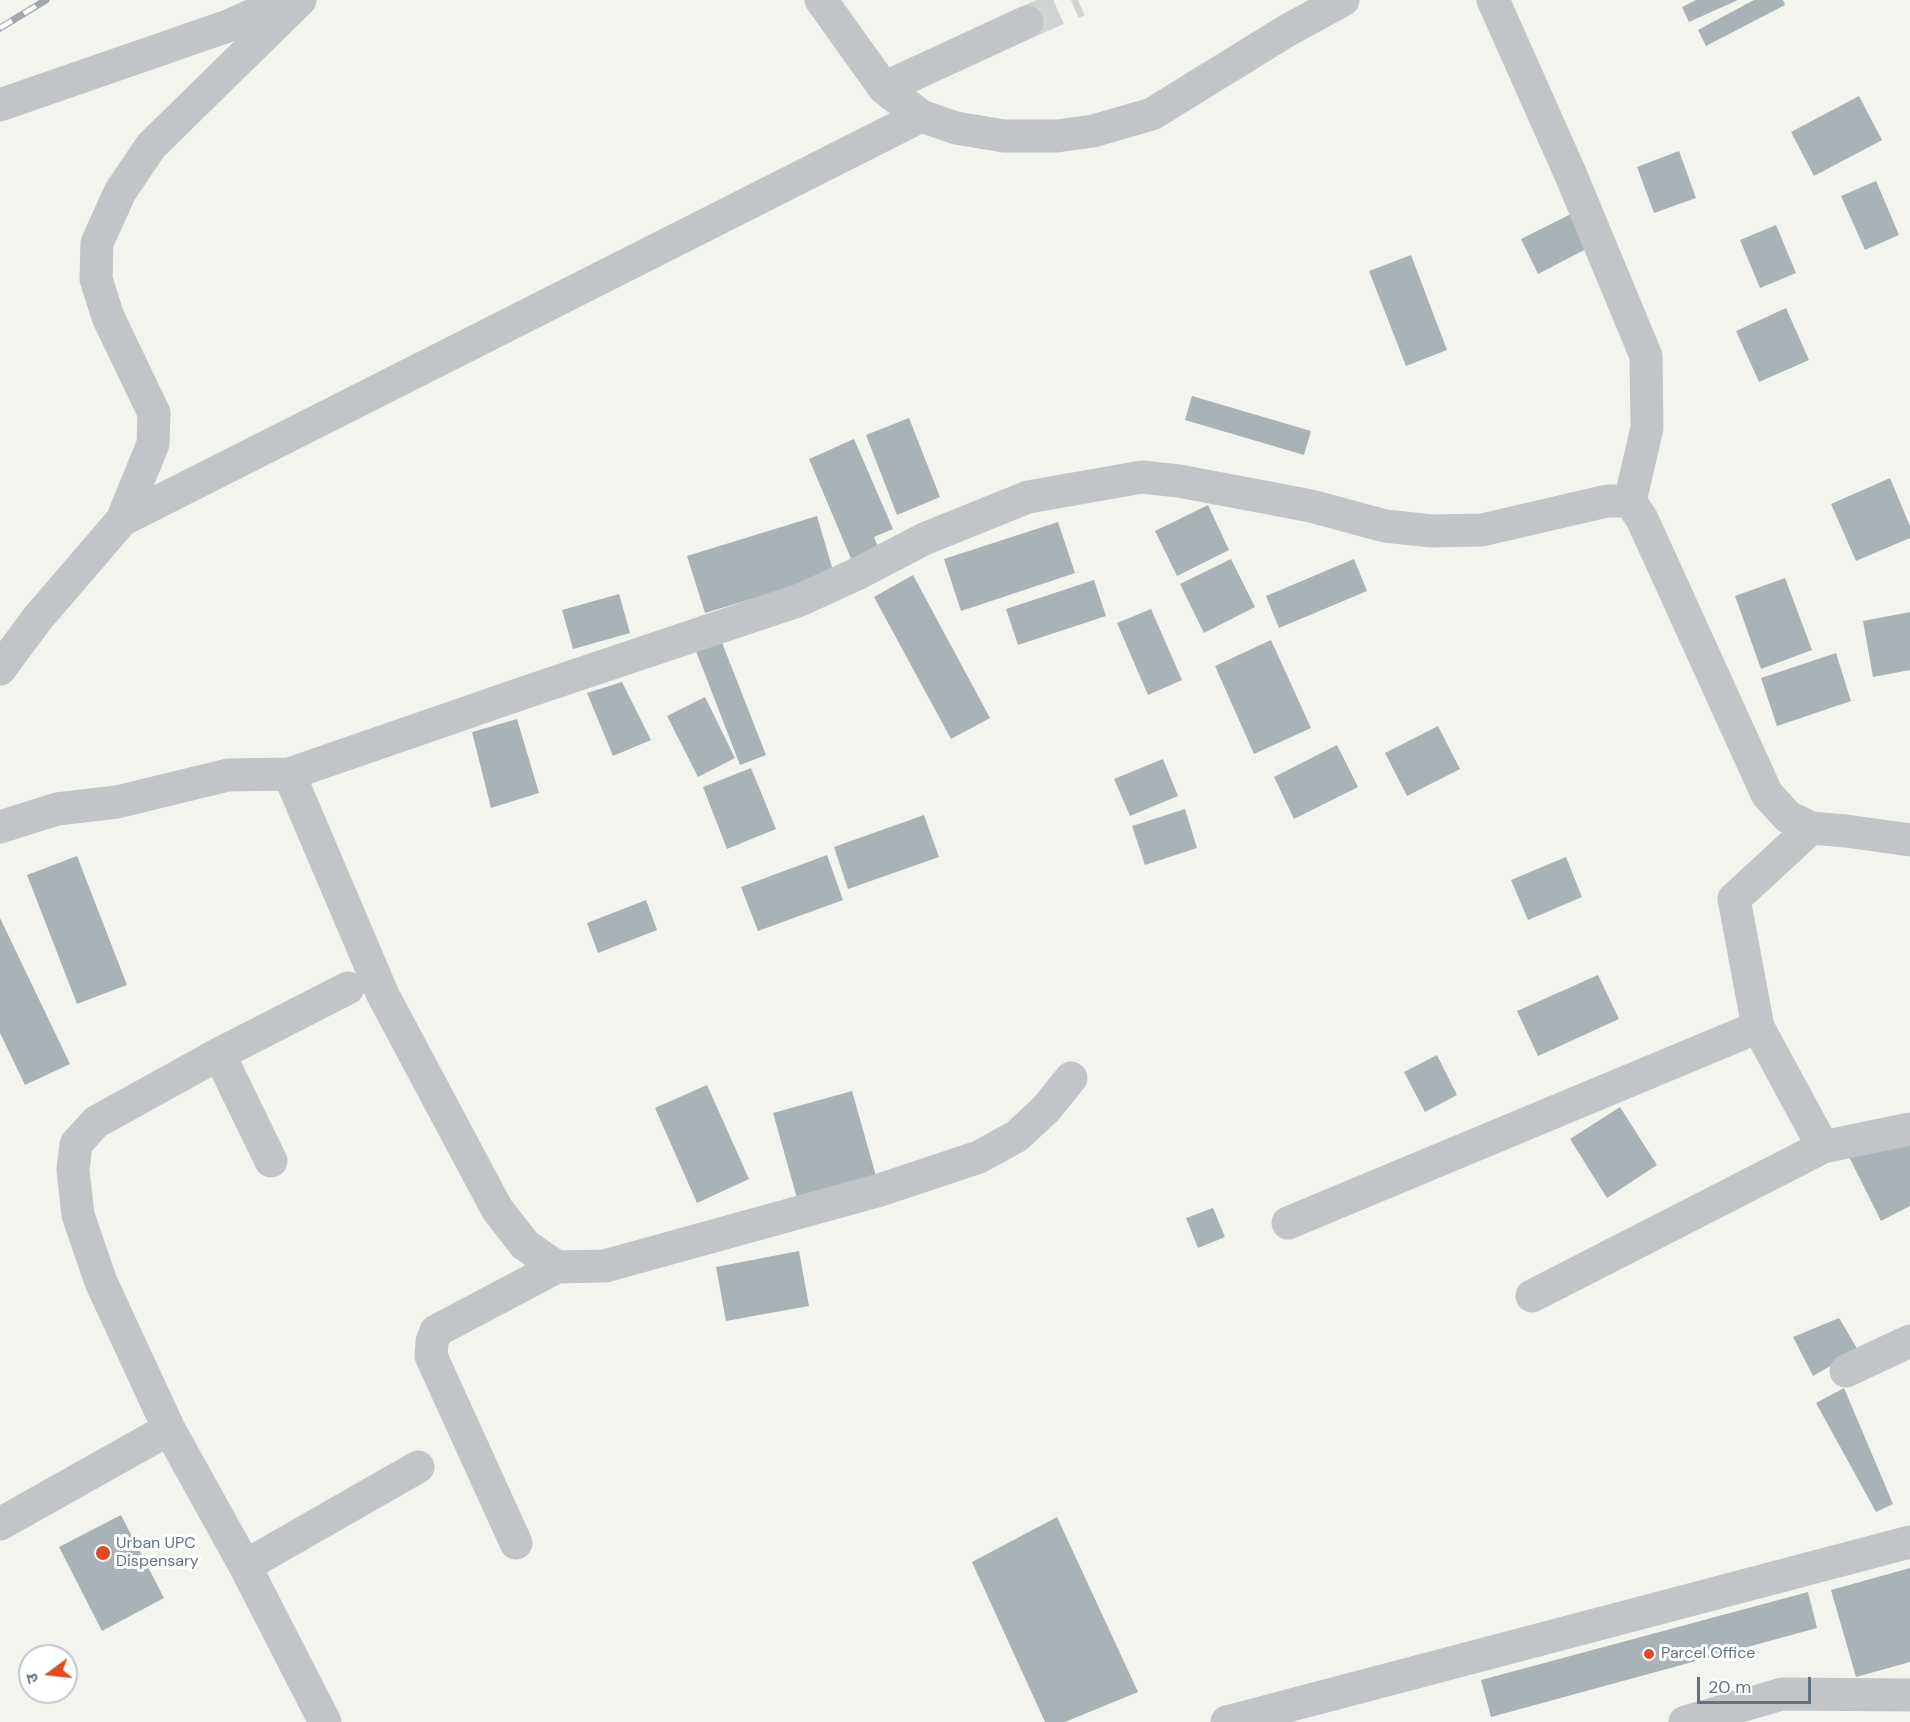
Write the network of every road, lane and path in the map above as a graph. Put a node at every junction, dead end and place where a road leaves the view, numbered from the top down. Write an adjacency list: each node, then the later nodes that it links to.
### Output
1 (287, 0): 8 (street)
2 (300, 0): 11 (street)
3 (821, 0): 7 (street)
4 (1343, 0): 9 (street)
5 (1493, 0): 10 (street)
6 (1027, 22): 7 (street)
7 (884, 88): 9 (street)
8 (0, 105)
9 (921, 116): 11 (street)
10 (1630, 501): 13 (street); 15 (street)
11 (122, 520): 12 (street)
12 (0, 669)
13 (289, 774): 14 (street); 25 (street)
14 (0, 827)
15 (1811, 828): 16 (street); 18 (street)
16 (1910, 840)
17 (348, 988): 19 (street)
18 (1758, 1027): 22 (street); 24 (street)
19 (219, 1054): 23 (street); 29 (street)
20 (1071, 1078): 25 (street)
21 (1910, 1129): 22 (street)
22 (1823, 1147): 26 (street)
23 (271, 1161)
24 (1288, 1223)
25 (557, 1267): 33 (street)
26 (1532, 1296)
27 (1910, 1341): 28 (street)
28 (1846, 1371)
29 (169, 1429): 31 (street); 34 (street)
30 (418, 1467): 34 (street)
31 (0, 1524)
32 (1910, 1542): 37 (street)
33 (516, 1543)
34 (245, 1566): 36 (street)
35 (1910, 1695): 38 (street)
36 (325, 1722)
37 (1227, 1722)
38 (1685, 1722)

